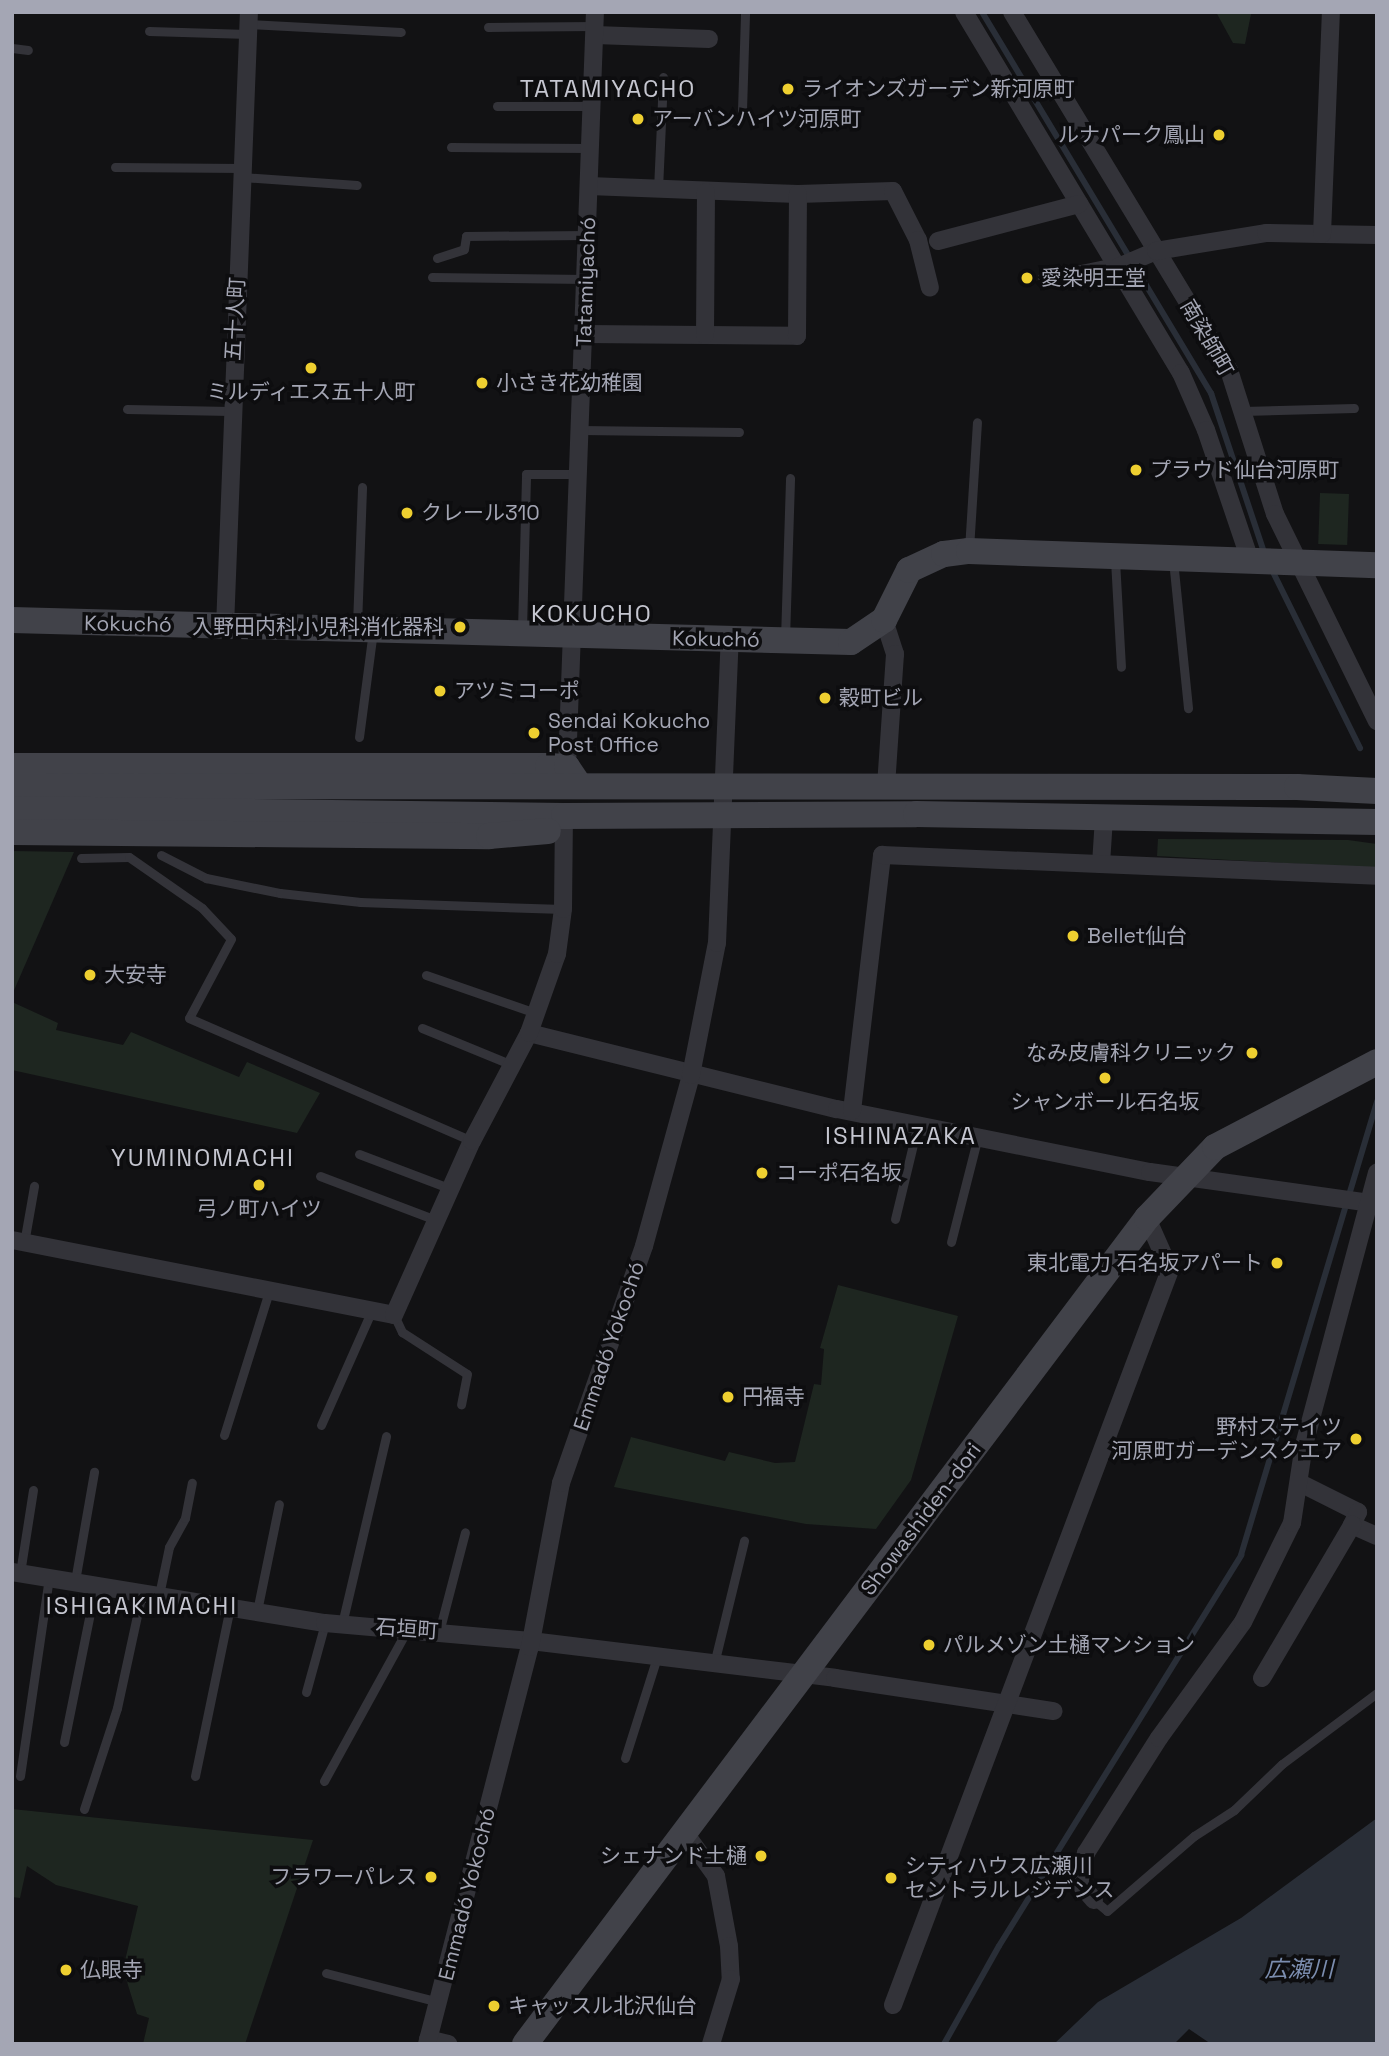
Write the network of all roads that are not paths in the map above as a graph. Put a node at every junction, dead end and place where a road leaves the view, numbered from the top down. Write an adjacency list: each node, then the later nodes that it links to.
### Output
1 (745, 12): 16 (lane)
2 (964, 12): 26 (street)
3 (1012, 12): 31 (street, 南染師町)
4 (1331, 12): 27 (street)
5 (249, 23): 8 (lane); 9 (lane); 20 (street, 五十人町)
6 (595, 24): 7 (lane); 10 (street); 15 (street, Tatamiyachó)
7 (488, 27)
8 (149, 31)
9 (401, 32)
10 (709, 39)
11 (12, 48): 12 (lane)
12 (28, 50)
13 (663, 77): 23 (lane)
14 (497, 106): 15 (lane)
15 (593, 106): 18 (street, Tatamiyachó)
16 (742, 110)
17 (451, 146): 18 (lane)
18 (590, 148): 22 (street, Tatamiyachó)
19 (115, 167): 20 (lane)
20 (242, 172): 21 (lane); 42 (street, 五十人町)
21 (357, 185)
22 (589, 186): 23 (street); 28 (street, Tatamiyachó)
23 (658, 189): 24 (street)
24 (706, 192): 25 (street); 39 (street)
25 (798, 194): 37 (street); 39 (street)
26 (1079, 204): 30 (street); 33 (street)
27 (1322, 234): 29 (street); 31 (street)
28 (587, 235): 32 (lane); 36 (street, Tatamiyachó)
29 (1377, 236)
30 (938, 241)
31 (1153, 252): 33 (street); 43 (street, 南染師町)
32 (437, 258)
33 (1120, 264): 35 (lane); 53 (street)
34 (432, 277): 36 (lane)
35 (1042, 277)
36 (586, 279): 38 (street, Tatamiyachó)
37 (930, 288)
38 (584, 334): 39 (street); 45 (street, Tatamiyachó)
39 (705, 335)
40 (1354, 408): 43 (lane)
41 (127, 410): 42 (lane)
42 (230, 411): 58 (street, 五十人町)
43 (1243, 411): 54 (street, 南染師町)
44 (976, 422): 50 (lane)
45 (581, 430): 46 (lane); 47 (street, Tatamiyachó)
46 (739, 432)
47 (578, 474): 60 (lane); 61 (street, Tatamiyachó)
48 (790, 478): 63 (lane)
49 (362, 487): 59 (lane)
50 (968, 551): 51 (street); 57 (street)
51 (1115, 556): 52 (street); 64 (lane)
52 (1173, 559): 53 (street); 65 (lane)
53 (1255, 561): 54 (street)
54 (1297, 563): 55 (street); 66 (street, 南染師町)
55 (1377, 565)
56 (12, 620): 58 (street, Kokuchó)
57 (884, 620): 63 (street, Kokuchó); 72 (street)
58 (225, 626): 59 (street, Kokuchó)
59 (365, 630): 60 (street, Kokuchó); 67 (lane)
60 (522, 634): 61 (street, Kokuchó)
61 (572, 635): 62 (street, Kokuchó); 69 (street, Tatamiyachó)
62 (730, 639): 63 (street, Kokuchó); 71 (street, Emmadó Yokochó)
63 (785, 640)
64 (1121, 667)
65 (1188, 708)
66 (1377, 721)
67 (359, 737)
68 (12, 766): 69 (street)
69 (573, 776): 70 (street); 71 (street)
70 (12, 786)
71 (724, 786): 72 (street); 75 (street, Emmadó Yokochó)
72 (886, 786): 73 (street)
73 (1377, 791)
74 (12, 809): 78 (street)
75 (724, 815): 76 (street); 78 (street); 91 (street, Emmadó Yokochó)
76 (1104, 818): 77 (street); 82 (street)
77 (1377, 822)
78 (564, 823): 79 (street); 84 (street)
79 (12, 832)
80 (161, 855): 84 (lane)
81 (81, 858): 95 (lane)
82 (1101, 864): 83 (street); 92 (street)
83 (1377, 876)
84 (563, 909): 86 (street)
85 (426, 975): 86 (lane)
86 (536, 1013): 88 (street)
87 (422, 1028): 90 (lane)
88 (529, 1033): 90 (street); 91 (street)
89 (1377, 1062): 99 (street, Showashiden-dori)
90 (512, 1065): 95 (street)
91 (691, 1075): 92 (street); 134 (street, Emmadó Yokochó)
92 (852, 1111): 93 (street)
93 (918, 1124): 94 (street); 104 (lane)
94 (978, 1136): 99 (street); 107 (lane)
95 (472, 1141): 101 (street)
96 (359, 1154): 101 (lane)
97 (1377, 1173): 102 (street)
98 (320, 1176): 105 (lane)
99 (1184, 1177): 102 (street); 103 (street, Showashiden-dori)
100 (34, 1186): 106 (lane)
101 (450, 1189): 105 (street)
102 (1367, 1203): 117 (street)
103 (1147, 1218): 137 (street, Showashiden-dori); 141 (street)
104 (895, 1219)
105 (436, 1220): 110 (street)
106 (18, 1241): 108 (street)
107 (951, 1242)
108 (269, 1291): 109 (street); 113 (lane)
109 (371, 1312): 110 (street); 112 (lane)
110 (394, 1315): 111 (lane)
111 (461, 1404)
112 (321, 1425)
113 (223, 1435)
114 (386, 1436): 131 (lane)
115 (94, 1472): 126 (lane)
116 (192, 1483): 128 (lane)
117 (1300, 1483): 120 (street); 150 (street)
118 (33, 1490): 124 (lane)
119 (279, 1504): 130 (lane)
120 (1352, 1525): 122 (street); 138 (street)
121 (465, 1532): 133 (lane)
122 (1377, 1536)
123 (744, 1541): 136 (lane)
124 (16, 1572): 125 (street, 石垣町)
125 (49, 1577): 126 (street, 石垣町); 145 (lane)
126 (75, 1581): 127 (street, 石垣町)
127 (96, 1584): 128 (street, 石垣町); 143 (lane)
128 (151, 1593): 129 (street, 石垣町); 148 (lane)
129 (230, 1607): 130 (street, 石垣町); 146 (lane)
130 (257, 1611): 131 (street, 石垣町)
131 (333, 1623): 132 (street, 石垣町); 139 (lane)
132 (407, 1630): 133 (street, 石垣町); 147 (lane)
133 (439, 1632): 134 (street, 石垣町)
134 (531, 1641): 135 (street, 石垣町); 152 (street, Emmadó Yokochó)
135 (657, 1657): 136 (street, 石垣町); 144 (lane)
136 (714, 1664): 137 (street, 石垣町)
137 (803, 1676): 141 (street, 石垣町); 149 (street, Showashiden-dori)
138 (1262, 1678)
139 (306, 1692)
140 (1377, 1693): 150 (lane)
141 (1006, 1703): 142 (street, 石垣町); 153 (street)
142 (1054, 1712)
143 (64, 1742)
144 (625, 1758)
145 (20, 1776)
146 (195, 1776)
147 (324, 1782)
148 (84, 1809)
149 (685, 1833): 156 (street, Showashiden-dori); 157 (street)
150 (1094, 1900)
151 (326, 1973): 152 (lane)
152 (439, 2002): 154 (street, Emmadó Yokochó)
153 (893, 2005)
154 (427, 2042): 155 (street)
155 (448, 2044)
156 (525, 2044)
157 (711, 2044)

